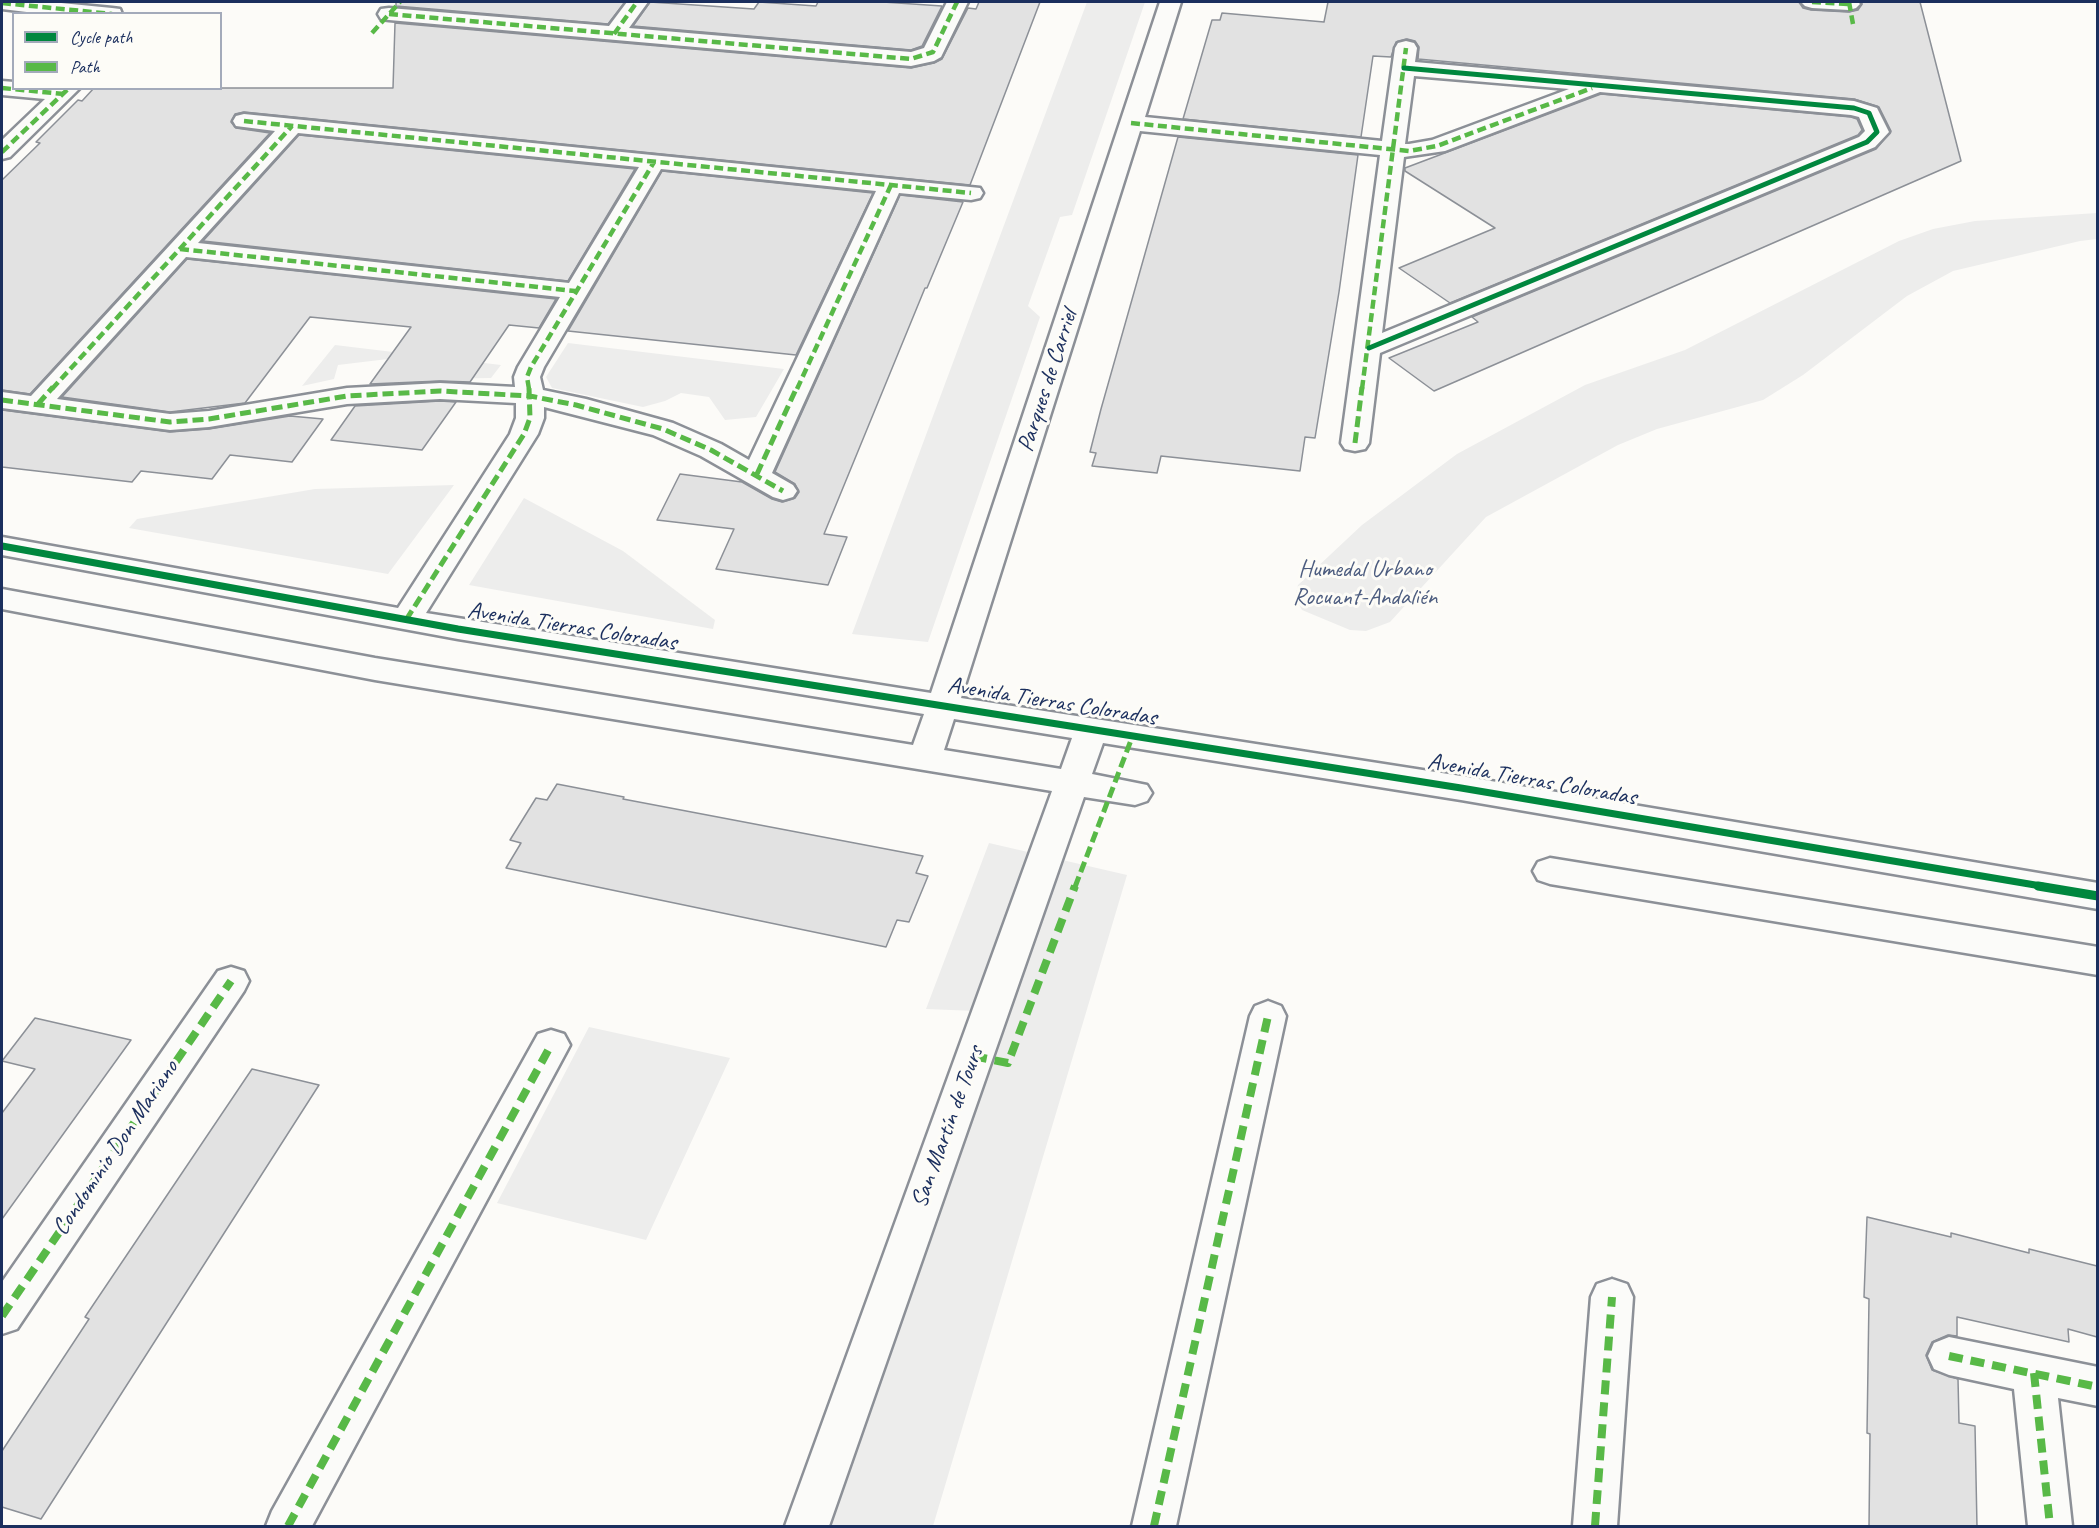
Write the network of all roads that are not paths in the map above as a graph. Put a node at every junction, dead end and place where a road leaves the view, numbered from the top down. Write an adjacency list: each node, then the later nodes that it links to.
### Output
1 (636, 2): 10 (street)
2 (957, 2): 10 (street)
3 (1170, 2): 15 (street, Parques de Carriel)
4 (1812, 2): 7 (street)
5 (2, 3): 8 (street)
6 (395, 8): 9 (street); 10 (street)
7 (1850, 10)
8 (92, 12)
9 (372, 33)
10 (614, 34)
11 (1600, 86): 17 (street); 17 (street); 24 (street)
12 (45, 90): 13 (street)
13 (67, 91): 18 (street)
14 (244, 121): 16 (street)
15 (1131, 123): 17 (street); 34 (street, Parques de Carriel)
16 (292, 126): 19 (street); 22 (street)
17 (1394, 150): 24 (street)
18 (2, 152)
19 (654, 162): 20 (street); 23 (street)
20 (891, 185): 21 (street); 29 (street)
21 (971, 193)
22 (180, 249): 23 (street); 27 (street)
23 (575, 291): 25 (street)
24 (1369, 348): 28 (street)
25 (530, 396): 27 (street); 29 (street); 33 (street)
26 (2, 400): 27 (street)
27 (38, 405)
28 (1355, 443)
29 (757, 474): 30 (street)
30 (783, 491)
31 (2, 546): 33 (street, Avenida Tierras Coloradas)
32 (2, 599): 36 (street)
33 (406, 620): 34 (street, Avenida Tierras Coloradas)
34 (944, 705): 35 (street, Avenida Tierras Coloradas); 36 (street, Parques de Carriel)
35 (1092, 728): 37 (street, San Martín de Tours); 40 (street, Avenida Tierras Coloradas)
36 (924, 759): 37 (street)
37 (1072, 783): 38 (street); 51 (street, San Martín de Tours)
38 (1135, 794)
39 (1550, 871): 41 (street)
40 (2097, 896)
41 (2097, 961)
42 (231, 981): 46 (street, Condominio Don Mariano)
43 (1268, 1016): 52 (street)
44 (551, 1045): 50 (street)
45 (1612, 1297): 53 (street)
46 (2, 1316)
47 (1949, 1356): 48 (street)
48 (2034, 1373): 49 (street); 54 (street)
49 (2097, 1387)
50 (288, 1527)
51 (807, 1527)
52 (1154, 1527)
53 (1595, 1527)
54 (2050, 1527)

